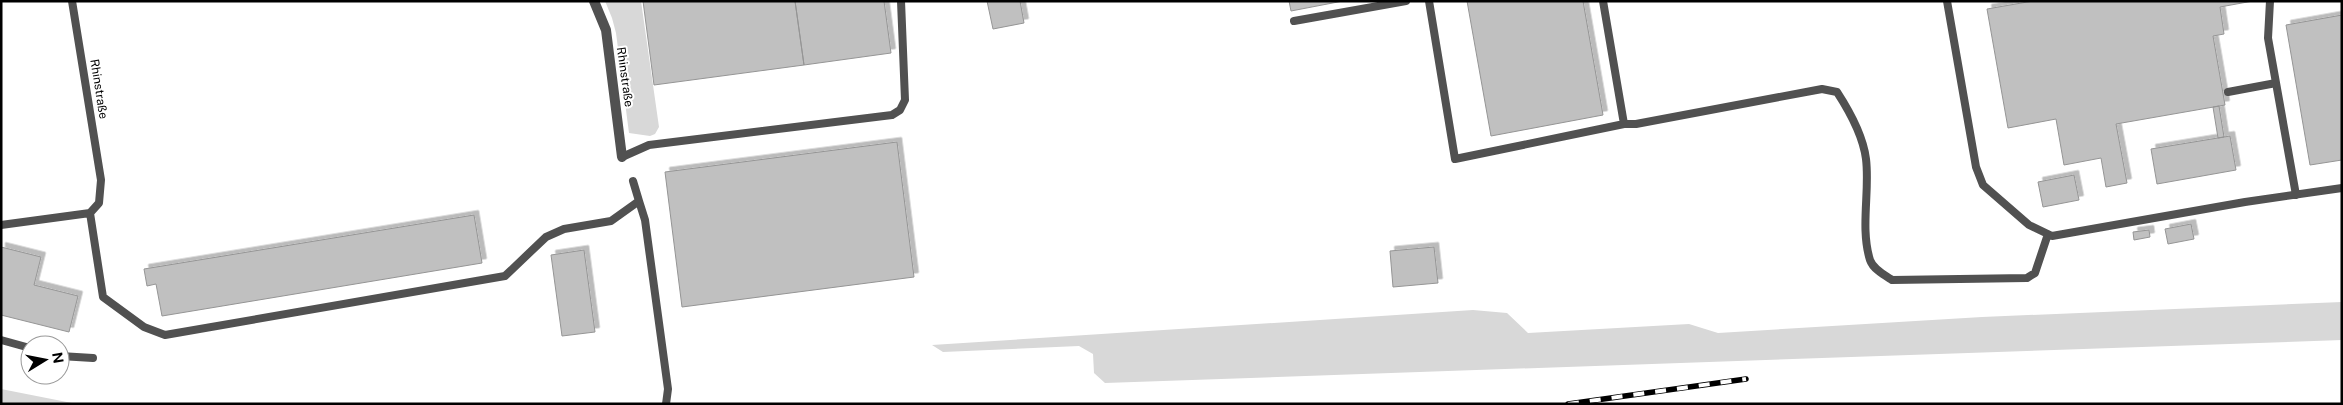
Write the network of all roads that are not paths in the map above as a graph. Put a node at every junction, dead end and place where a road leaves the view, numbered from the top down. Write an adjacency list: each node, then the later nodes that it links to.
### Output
1 (72, 1): 18 (lane, Rhinstraße)
2 (594, 1): 13 (street, Rhinstraße)
3 (901, 1): 13 (lane)
4 (1406, 1): 9 (lane)
5 (1429, 1): 12 (lane)
6 (1603, 1): 12 (lane)
7 (1946, 1): 20 (lane)
8 (2270, 1): 10 (lane)
9 (1294, 21)
10 (2276, 83): 11 (lane); 16 (lane)
11 (2228, 92)
12 (1624, 124): 20 (lane)
13 (622, 157)
14 (633, 181): 17 (lane)
15 (2342, 188): 16 (lane)
16 (2296, 196): 20 (lane)
17 (639, 201): 18 (lane); 25 (lane)
18 (90, 213): 19 (lane)
19 (1, 225)
20 (2048, 234)
21 (1, 340): 22 (lane)
22 (20, 345)
23 (70, 357): 24 (lane)
24 (93, 358)
25 (666, 404)

